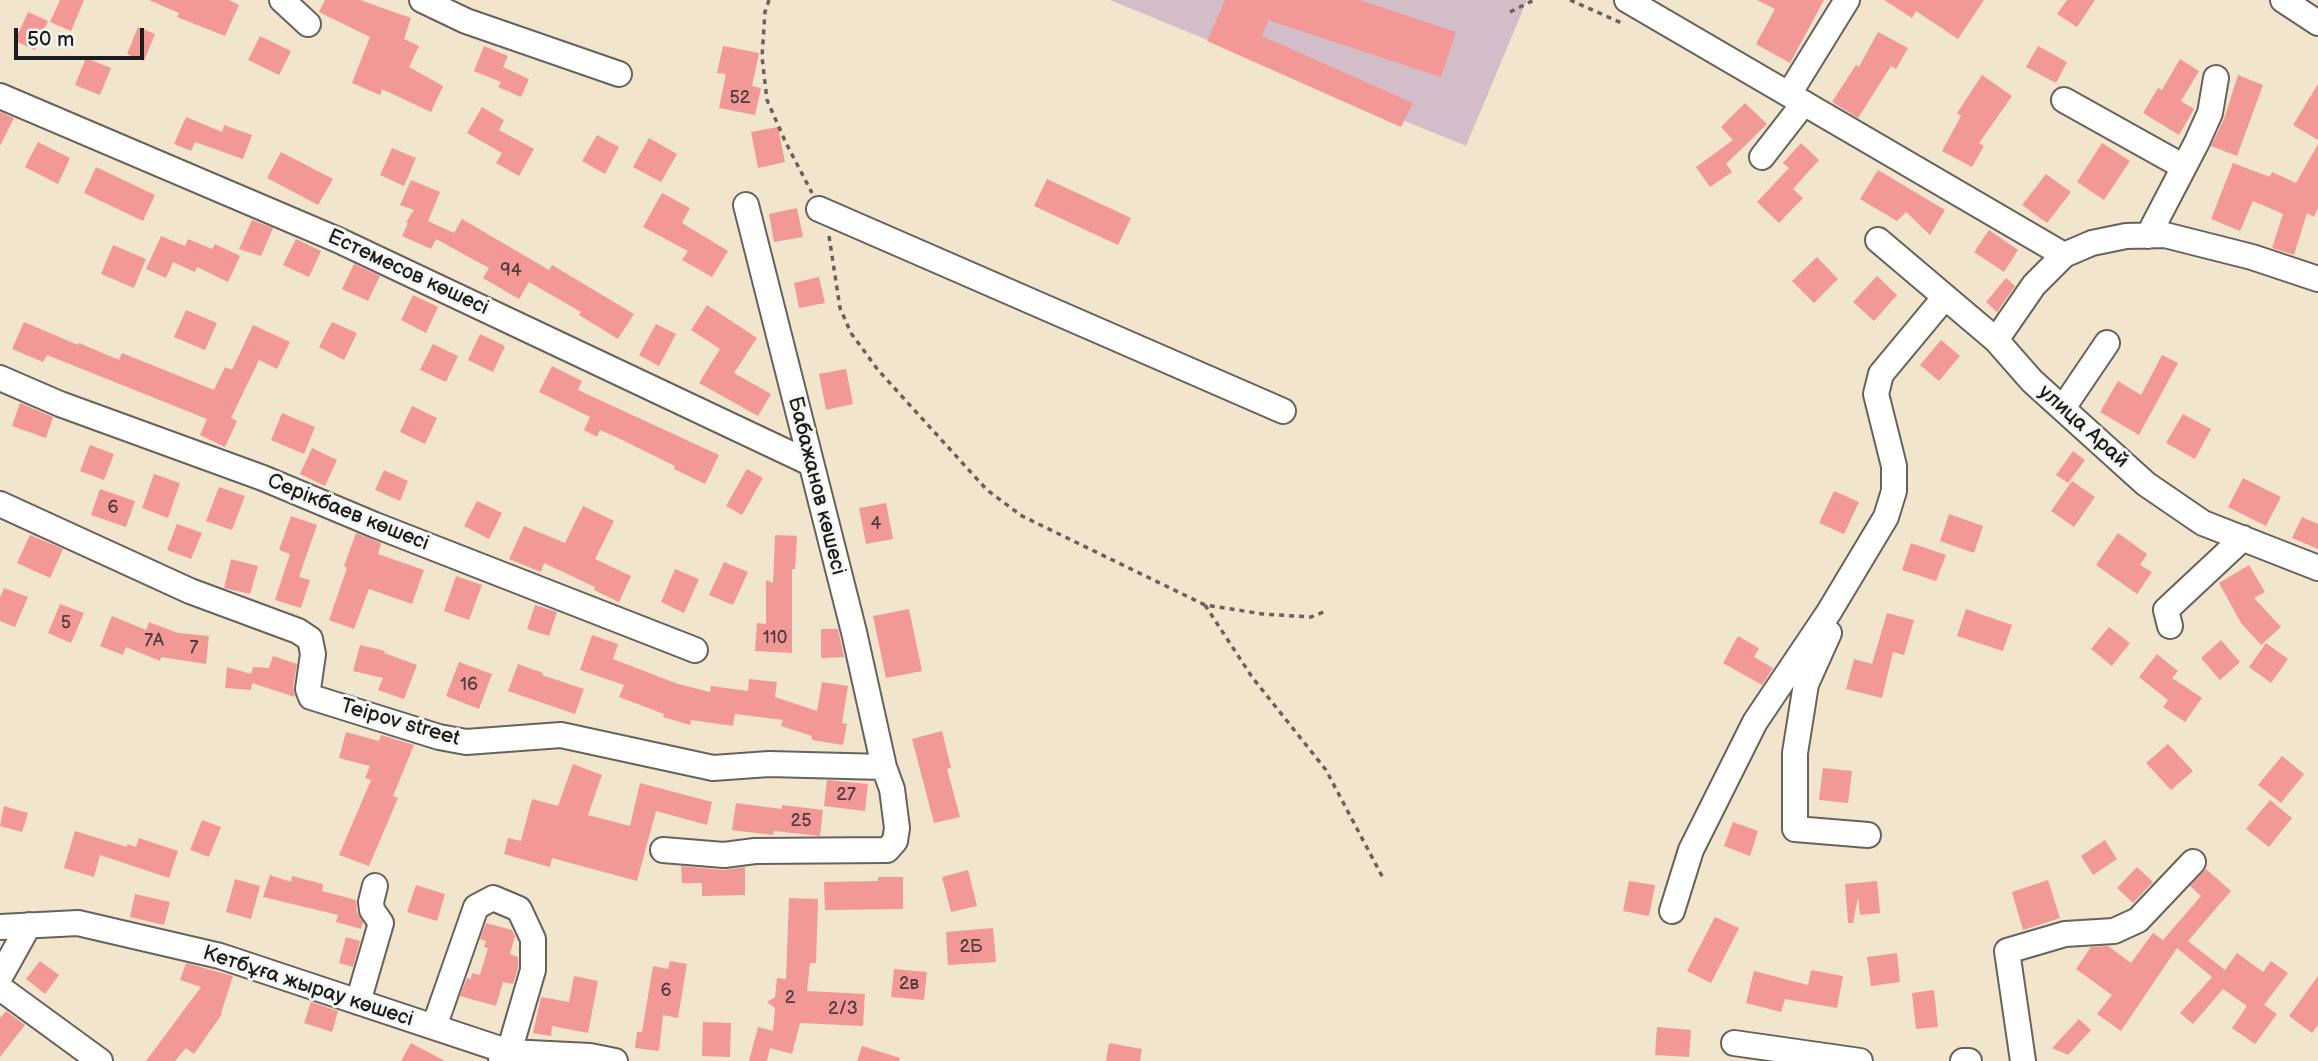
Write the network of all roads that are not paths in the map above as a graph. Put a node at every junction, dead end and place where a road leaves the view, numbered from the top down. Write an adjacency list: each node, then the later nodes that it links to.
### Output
1 (282, 0): 7 (street)
2 (422, 0): 8 (street)
3 (1847, 0): 11 (street)
4 (2283, 0): 6 (street)
5 (1652, 7): 11 (street)
6 (2318, 23)
7 (308, 24)
8 (619, 74)
9 (2216, 78): 14 (street)
10 (0, 96): 27 (street, Естемесов көшесі)
11 (1797, 98): 13 (street); 19 (street)
12 (2064, 100): 14 (street)
13 (1762, 157)
14 (2184, 167): 17 (street)
15 (746, 205): 27 (street, Бабажанов көшесі)
16 (819, 209): 26 (street)
17 (2148, 236): 19 (street); 20 (street)
18 (1878, 240): 21 (street, улица Арай)
19 (2064, 255): 22 (street)
20 (2318, 279)
21 (1945, 297): 22 (street, улица Арай); 31 (street)
22 (1996, 340): 25 (street, улица Арай)
23 (2107, 343): 25 (street)
24 (0, 377): 33 (street, Серікбаев көшесі)
25 (2063, 408): 29 (street, улица Арай)
26 (1283, 411)
27 (810, 463): 34 (street, Бабажанов көшесі)
28 (0, 504): 34 (street, Teipov street)
29 (2243, 538): 30 (street, улица Арай); 32 (street)
30 (2318, 568)
31 (1829, 612): 35 (street); 39 (street)
32 (2170, 625)
33 (695, 650)
34 (884, 767): 36 (street, Бабажанов көшесі)
35 (1868, 835)
36 (663, 850)
37 (2193, 862): 53 (street)
38 (375, 886): 44 (street)
39 (1672, 911)
40 (29, 925): 41 (street, Кетбұға жырау көшесі); 42 (street); 44 (street, Кетбұға жырау көшесі)
41 (0, 927)
42 (0, 977)
43 (0, 988): 48 (street)
44 (358, 1002): 45 (street, Кетбұға жырау көшесі)
45 (434, 1027): 47 (street, Кетбұға жырау көшесі); 47 (street)
46 (1734, 1043): 50 (street)
47 (505, 1056): 49 (street, Кетбұға жырау көшесі)
48 (100, 1061)
49 (615, 1061)
50 (1860, 1061)
51 (1963, 1061): 52 (street)
52 (1969, 1061)
53 (2023, 1061)

